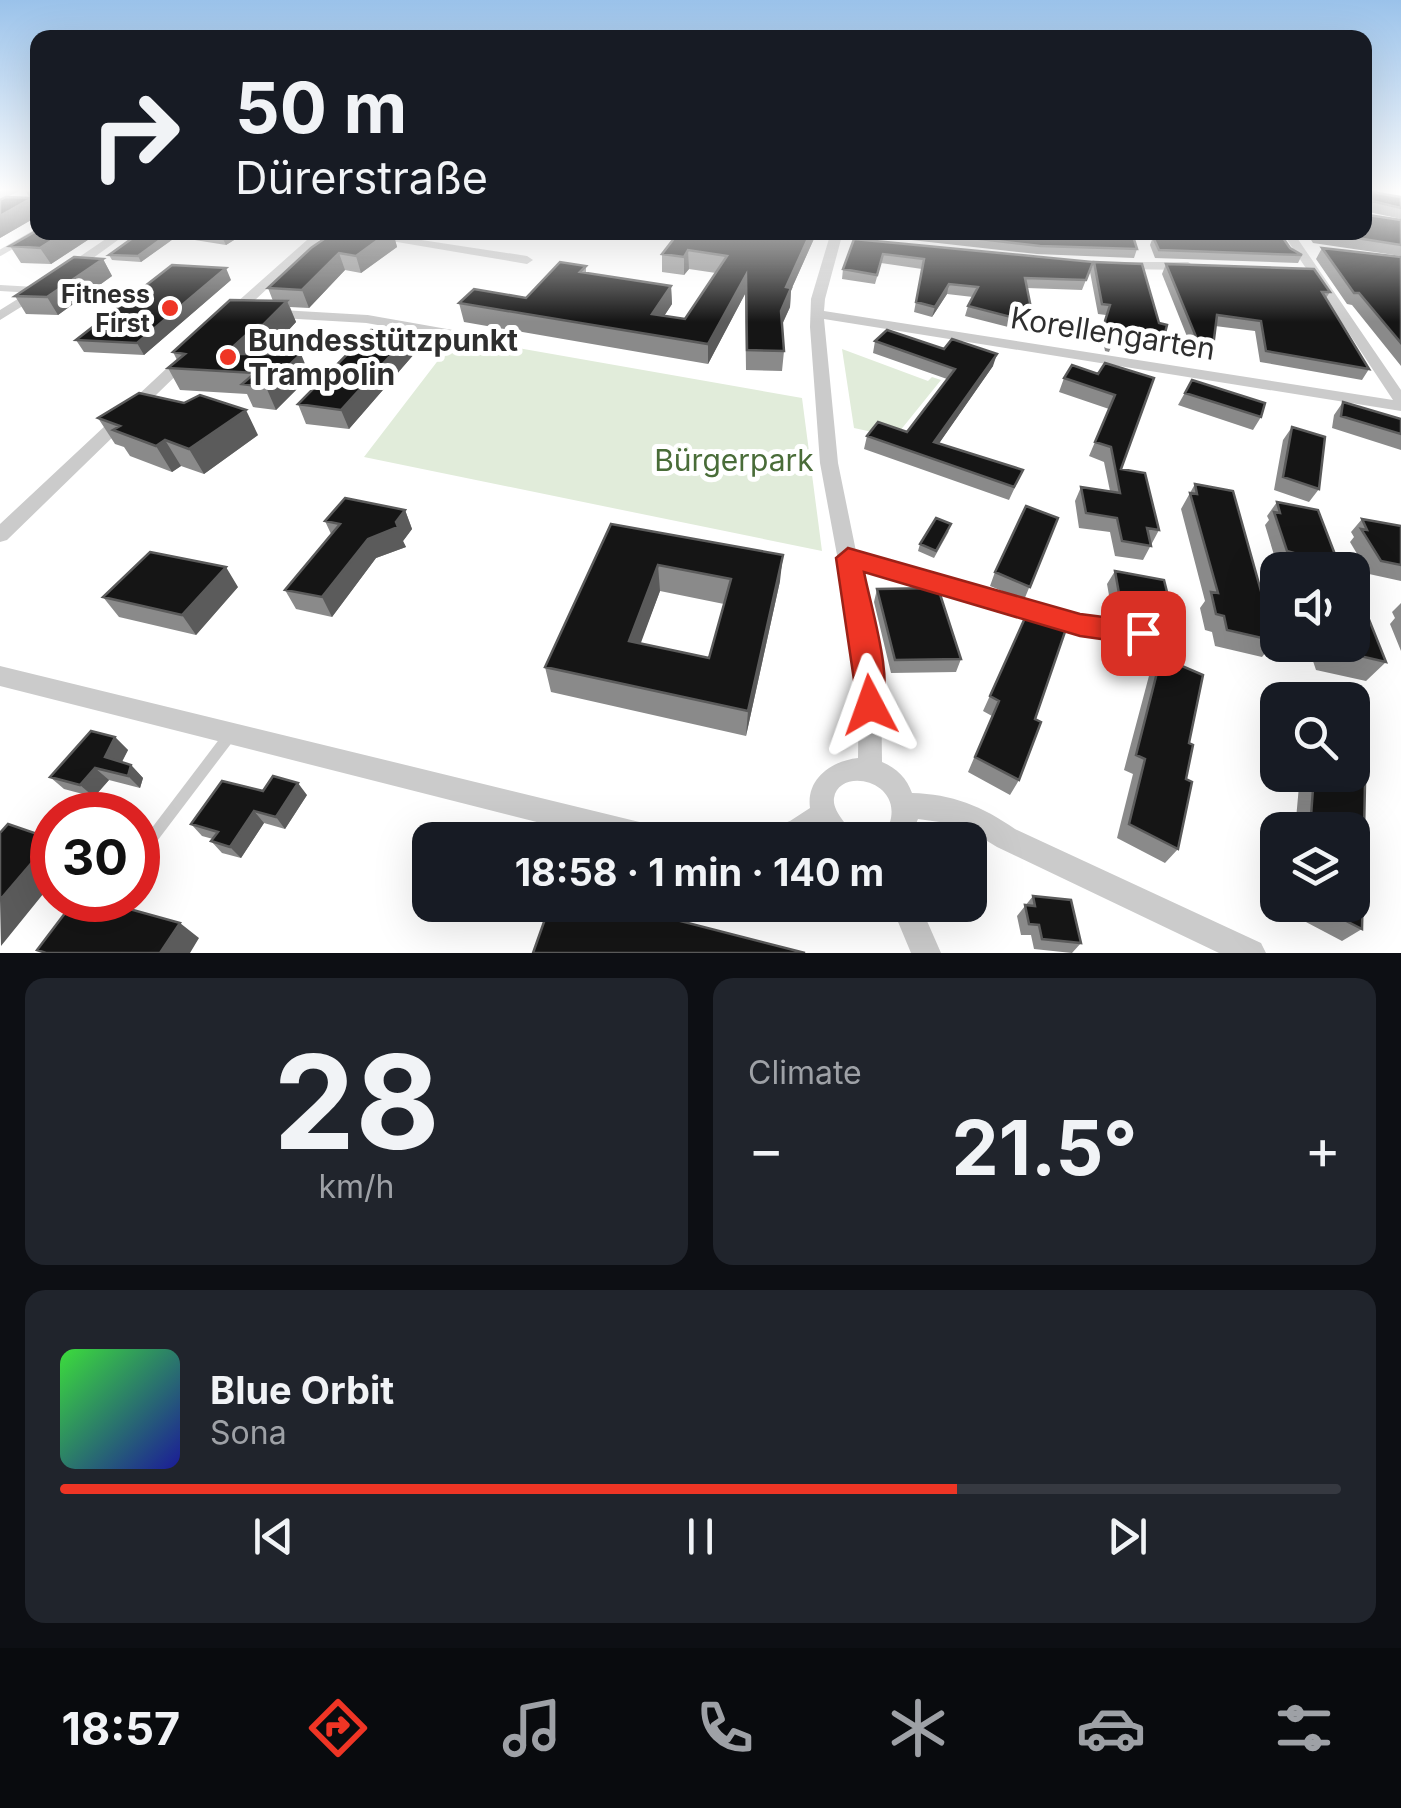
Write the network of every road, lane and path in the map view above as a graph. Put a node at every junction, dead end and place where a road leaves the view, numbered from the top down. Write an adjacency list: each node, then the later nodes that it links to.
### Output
1 (30, 235): 11 (lane)
2 (112, 240): 18 (street)
3 (314, 240): 19 (street)
4 (396, 240): 12 (street)
5 (835, 240): 22 (street)
6 (849, 240): 8 (street)
7 (1292, 240): 9 (street)
8 (852, 241)
9 (1298, 249): 10 (street); 16 (street)
10 (1315, 251)
11 (0, 253)
12 (528, 260)
13 (1105, 265): 14 (street)
14 (1208, 266)
15 (1295, 270): 16 (street)
16 (1312, 271): 27 (street)
17 (0, 288): 18 (lane)
18 (38, 290): 23 (street)
19 (236, 311): 20 (lane); 24 (street)
20 (254, 312)
21 (273, 313): 25 (lane)
22 (817, 314): 27 (street, Korellengarten); 29 (street)
23 (0, 316)
24 (216, 330)
25 (452, 334)
26 (203, 342): 28 (street)
27 (1401, 403)
28 (0, 535)
29 (848, 558): 30 (lane); 33 (street)
30 (1174, 637)
31 (0, 676): 32 (street)
32 (232, 733): 36 (street); 40 (lane)
33 (870, 768): 34 (street); 35 (street)
34 (905, 806): 39 (street); 43 (street)
35 (823, 815): 37 (street); 38 (street)
36 (588, 822)
37 (812, 822)
38 (829, 822)
39 (904, 822)
40 (160, 827)
41 (912, 922): 42 (street)
42 (926, 953)
43 (1250, 953)

